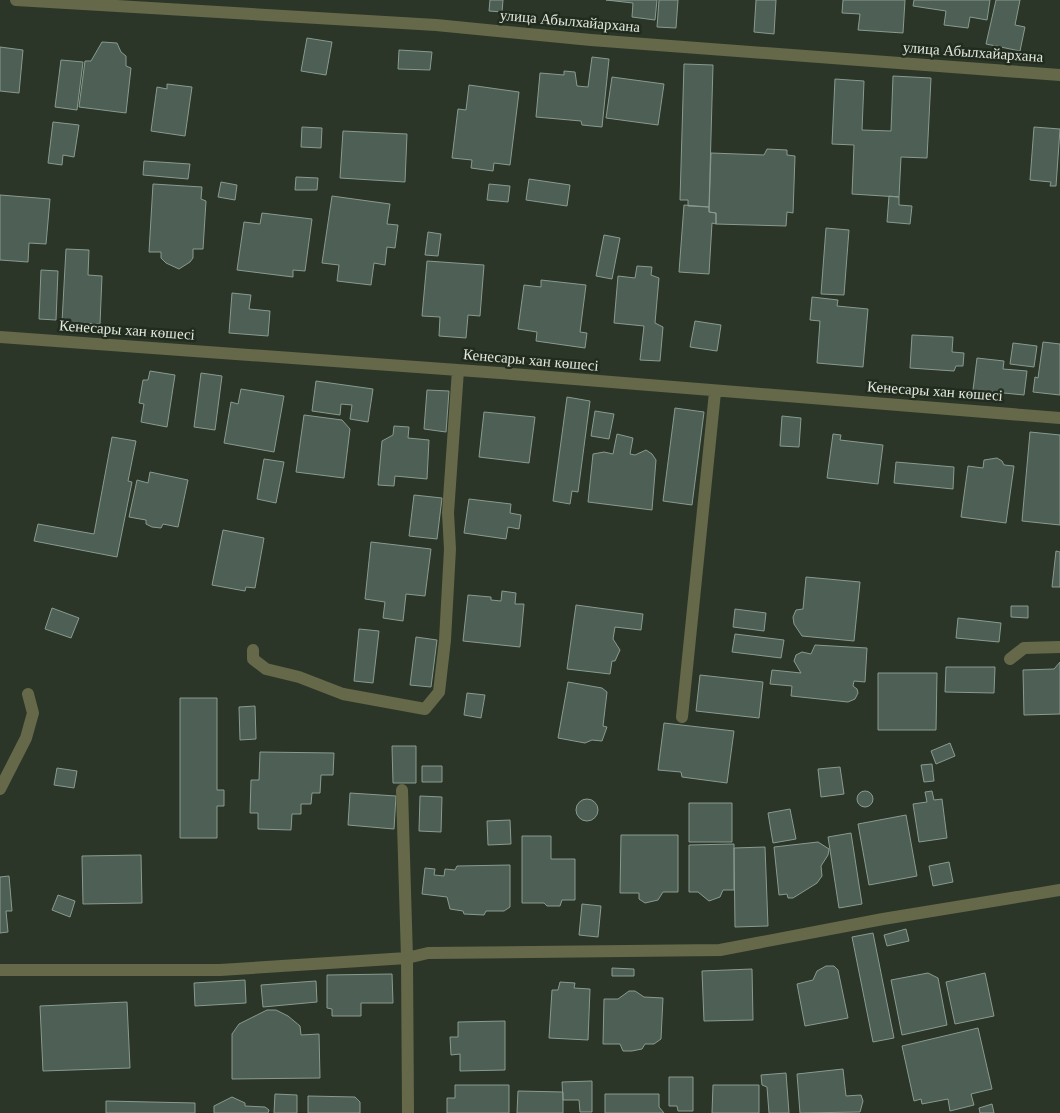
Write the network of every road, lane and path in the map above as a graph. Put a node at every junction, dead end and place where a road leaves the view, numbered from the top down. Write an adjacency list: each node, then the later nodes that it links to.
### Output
1 (16, 0): 2 (street, улица Абылхайархана)
2 (1060, 75)
3 (0, 337): 4 (street, Кенесары хан көшесі)
4 (458, 370): 5 (street, Кенесары хан көшесі); 8 (street)
5 (715, 392): 6 (street, Кенесары хан көшесі); 11 (street)
6 (1060, 418)
7 (1060, 647): 9 (street)
8 (253, 650)
9 (1010, 659)
10 (28, 694): 12 (street)
11 (682, 717)
12 (0, 789)
13 (402, 790): 15 (street)
14 (1060, 890): 15 (street)
15 (407, 958): 16 (street); 17 (street)
16 (0, 970)
17 (408, 1113)

